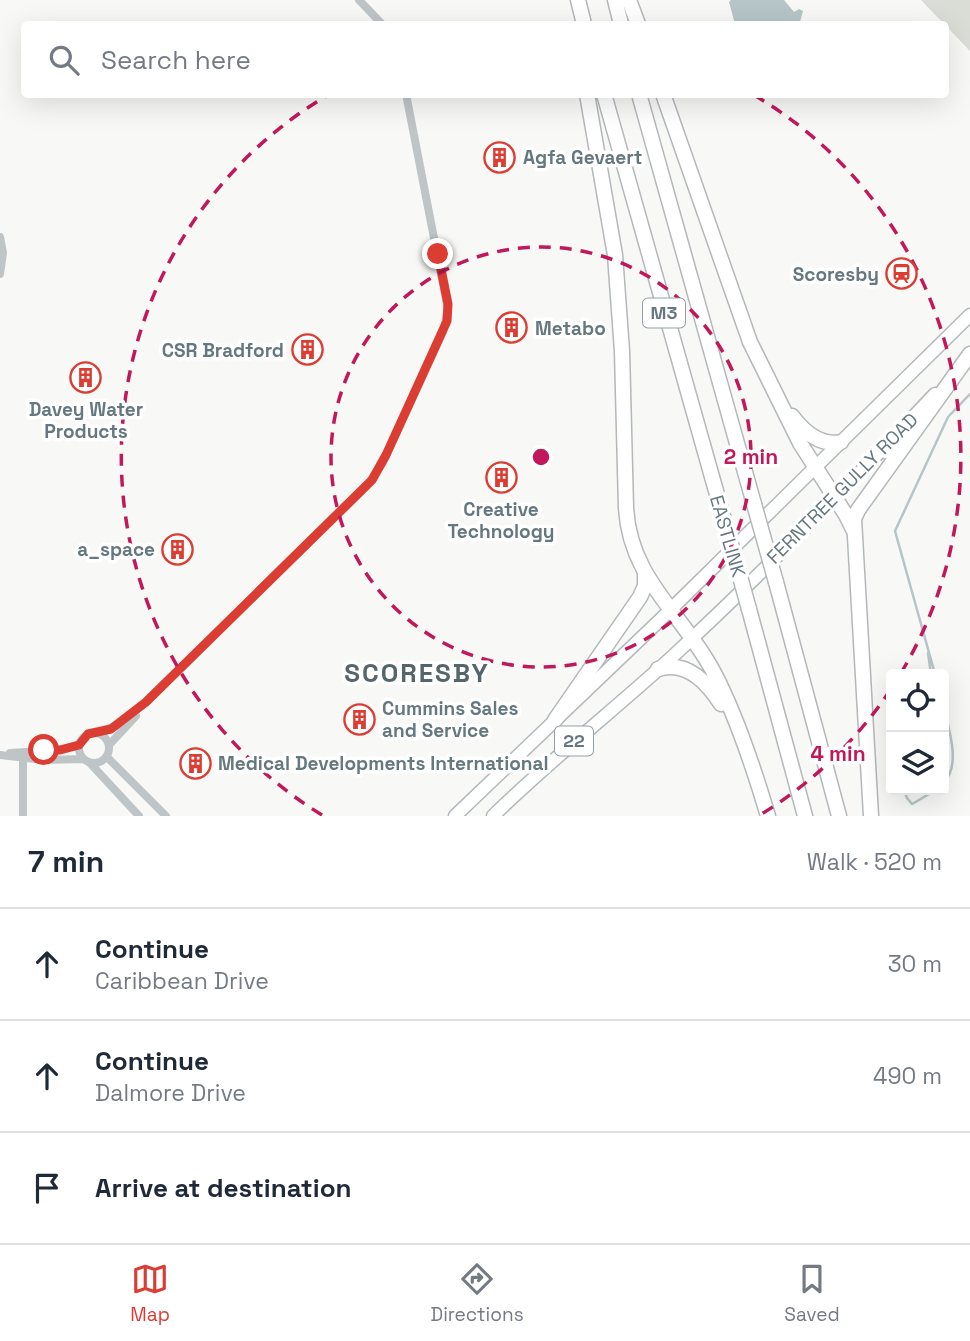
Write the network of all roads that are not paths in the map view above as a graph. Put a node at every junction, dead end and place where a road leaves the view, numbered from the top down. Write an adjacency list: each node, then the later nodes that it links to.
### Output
1 (359, 0): 6 (street)
2 (569, 0): 7 (highway)
3 (578, 0): 8 (highway)
4 (615, 0): 9 (highway)
5 (629, 0): 10 (highway)
6 (379, 21)
7 (573, 21)
8 (583, 21)
9 (620, 21)
10 (637, 21)
11 (406, 98): 29 (street)
12 (588, 98): 25 (highway)
13 (605, 98): 45 (highway, EASTLINK / M3, bridge)
14 (640, 98): 46 (highway, EASTLINK / M3, bridge)
15 (664, 98): 20 (highway)
16 (0, 237): 17 (street)
17 (0, 274)
18 (970, 315): 21 (main road, FERNTREE GULLY ROAD / 22)
19 (970, 354): 23 (main road, FERNTREE GULLY ROAD / 22); 24 (highway)
20 (764, 370): 21 (highway); 22 (highway)
21 (841, 442): 22 (main road, FERNTREE GULLY ROAD / 22)
22 (816, 467): 23 (highway); 26 (main road, FERNTREE GULLY ROAD / 22)
23 (835, 497): 24 (highway); 27 (main road, FERNTREE GULLY ROAD / 22)
24 (854, 532): 47 (highway)
25 (645, 575): 26 (highway); 30 (highway)
26 (670, 610): 27 (highway); 30 (main road, FERNTREE GULLY ROAD / 22)
27 (693, 637): 28 (main road, FERNTREE GULLY ROAD / 22); 31 (highway)
28 (658, 669): 31 (highway); 43 (main road, FERNTREE GULLY ROAD / 22)
29 (146, 702): 32 (street); 34 (street)
30 (555, 719): 42 (main road, FERNTREE GULLY ROAD / 22)
31 (738, 732): 44 (highway)
32 (97, 733): 33 (street); 34 (street)
33 (79, 745): 36 (street); 38 (street)
34 (109, 745): 37 (street)
35 (0, 755): 36 (street)
36 (23, 755): 38 (street); 39 (street)
37 (107, 757): 38 (street); 41 (street)
38 (86, 760): 40 (street)
39 (23, 816)
40 (139, 816)
41 (166, 816)
42 (455, 816)
43 (493, 816)
44 (768, 816)
45 (805, 816)
46 (839, 816)
47 (872, 816)

